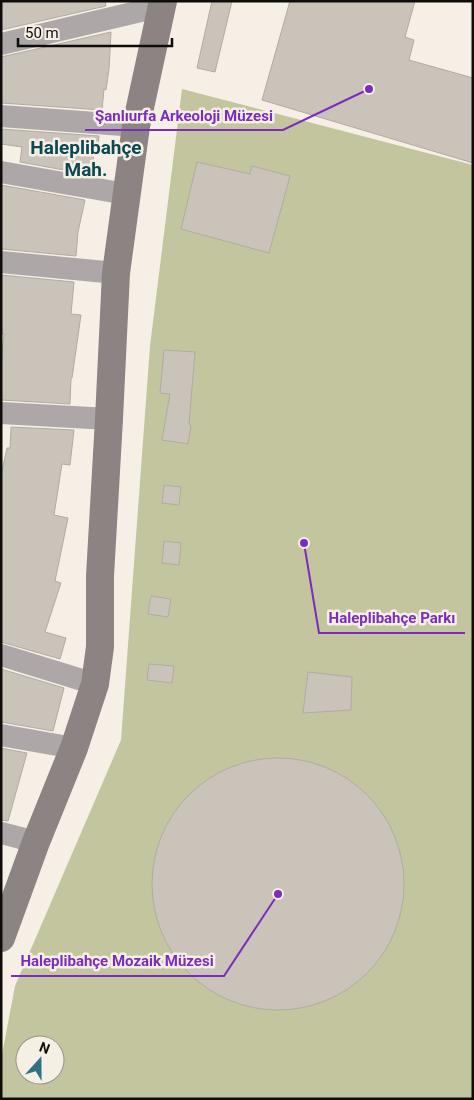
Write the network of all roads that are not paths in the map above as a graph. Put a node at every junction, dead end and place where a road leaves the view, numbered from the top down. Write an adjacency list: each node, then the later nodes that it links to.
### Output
1 (163, 4): 2 (street); 4 (street)
2 (1, 44)
3 (1, 116): 4 (street)
4 (136, 126): 6 (street)
5 (1, 172): 6 (street)
6 (126, 194): 8 (street)
7 (1, 262): 8 (street)
8 (116, 273): 10 (street)
9 (1, 413): 10 (street)
10 (109, 419): 12 (street)
11 (1, 655): 12 (street)
12 (94, 684): 14 (street)
13 (1, 735): 14 (street)
14 (74, 748): 16 (street)
15 (1, 833): 16 (street)
16 (36, 842): 17 (street)
17 (3, 927)

